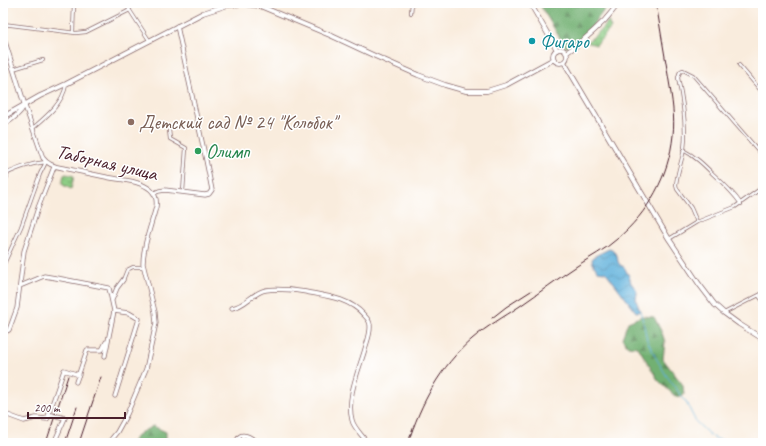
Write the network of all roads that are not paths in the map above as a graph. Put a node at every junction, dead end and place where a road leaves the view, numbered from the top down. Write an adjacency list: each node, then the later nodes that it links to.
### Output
1 (74, 3): 10 (street)
2 (125, 3): 6 (street)
3 (412, 3): 7 (street)
4 (530, 3): 13 (main road)
5 (618, 3): 14 (main road)
6 (130, 10): 10 (street); 12 (street)
7 (411, 13)
8 (3, 24): 10 (street)
9 (177, 26): 12 (main road); 15 (main road); 35 (street, Таборная улица)
10 (73, 32)
11 (3, 36): 19 (main road)
12 (149, 40): 20 (main road)
13 (557, 50): 14 (main road); 15 (main road)
14 (566, 53): 17 (main road)
15 (554, 59): 17 (main road)
16 (43, 60): 19 (street)
17 (564, 62): 39 (main road)
18 (739, 65): 21 (street)
19 (13, 69): 22 (main road)
20 (66, 84): 22 (main road); 25 (street)
21 (763, 93)
22 (25, 106): 23 (main road); 24 (main road); 25 (street)
23 (3, 118)
24 (3, 125)
25 (33, 128): 29 (street)
26 (169, 130): 35 (street)
27 (683, 150): 28 (street); 37 (street); 38 (street)
28 (763, 156)
29 (46, 162): 30 (street, Таборная улица); 31 (street, Таборная улица); 40 (street)
30 (54, 166): 36 (street, Таборная улица); 43 (street)
31 (8, 172): 32 (street, Таборная улица); 34 (street)
32 (3, 175)
33 (763, 187): 37 (street)
34 (3, 188)
35 (183, 192): 36 (street, Таборная улица)
36 (154, 193): 41 (street)
37 (741, 204): 38 (street)
38 (696, 222): 39 (street)
39 (669, 239): 50 (main road)
40 (3, 266)
41 (144, 267): 42 (street); 62 (street)
42 (123, 280): 46 (street)
43 (20, 286): 46 (street); 51 (street)
44 (763, 293): 45 (street)
45 (759, 296): 47 (street); 50 (street)
46 (112, 300): 49 (street)
47 (763, 301)
48 (232, 308): 64 (street)
49 (114, 311): 52 (street); 57 (street)
50 (724, 313): 53 (main road)
51 (3, 333)
52 (109, 333): 54 (street); 55 (street)
53 (763, 339)
54 (105, 356)
55 (79, 375): 56 (street); 58 (street)
56 (76, 382)
57 (115, 396)
58 (47, 420): 59 (street); 61 (street)
59 (3, 421)
60 (237, 442): 63 (street)
61 (54, 443)
62 (108, 443)
63 (258, 443)
64 (367, 443)

